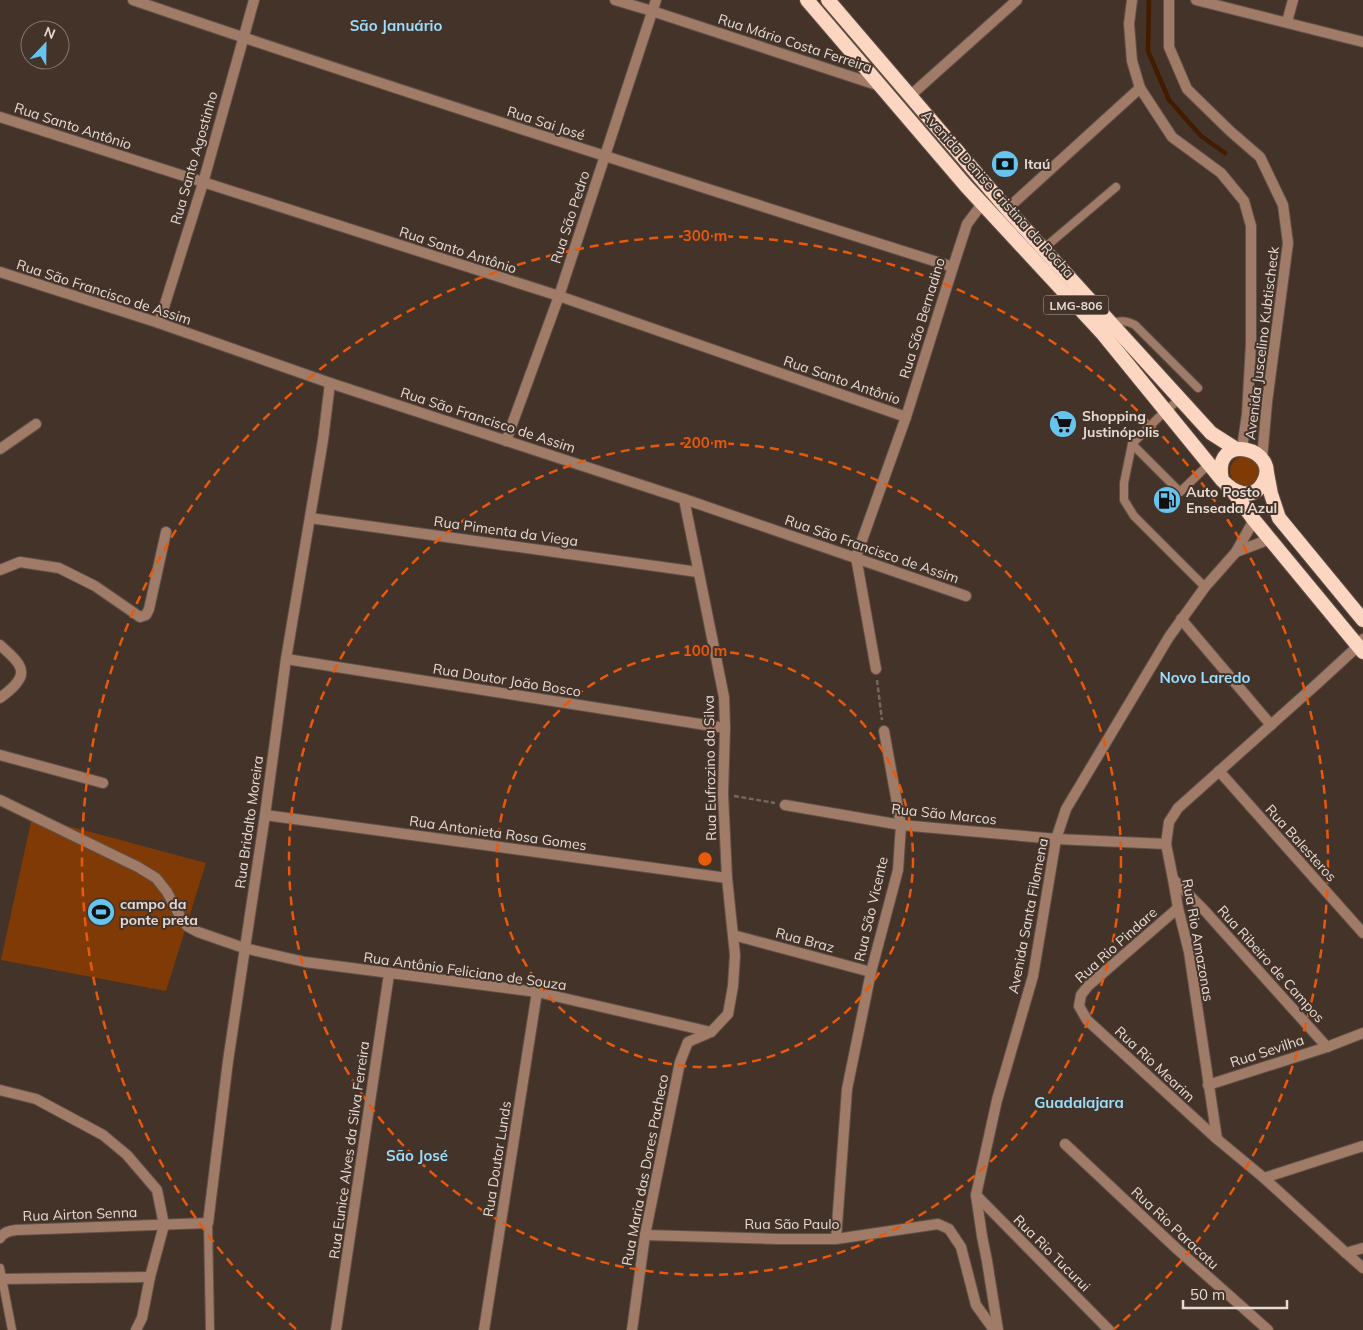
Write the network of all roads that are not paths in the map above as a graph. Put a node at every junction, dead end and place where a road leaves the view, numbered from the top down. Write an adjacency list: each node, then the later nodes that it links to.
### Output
1 (133, 0): 14 (street, Rua Sai José)
2 (254, 0): 14 (street, Rua Santo Agostinho)
3 (615, 0): 12 (street, Rua Mário Costa Ferreira)
4 (656, 0): 12 (street, Rua São Pedro)
5 (807, 0): 16 (highway, Avenida Denise Cristina da Rocha / LMG-806)
6 (828, 0): 18 (highway, Avenida Denise Cristina da Rocha / LMG-806)
7 (1017, 0): 18 (street)
8 (1132, 0): 17 (street, Avenida Juscelino Kubtischeck)
9 (1169, 0): 42 (street, Avenida Juscelino Kubtischeck)
10 (1196, 0): 13 (street)
11 (1293, 0): 13 (street)
12 (652, 11): 16 (street, Rua Mário Costa Ferreira); 20 (street, Rua São Pedro)
13 (1287, 22): 15 (street)
14 (243, 38): 20 (street, Rua Sai José); 21 (street, Rua Santo Agostinho)
15 (1363, 42)
16 (880, 86): 23 (highway, Avenida Denise Cristina da Rocha / LMG-806)
17 (1140, 88): 24 (street); 40 (street, Avenida Juscelino Kubtischeck)
18 (910, 95): 24 (highway, Avenida Denise Cristina da Rocha / LMG-806)
19 (0, 117): 21 (street, Rua Santo Antônio)
20 (605, 156): 26 (street, Rua Sai José); 28 (street, Rua São Pedro)
21 (203, 183): 28 (street, Rua Santo Antônio); 29 (street, Rua Santo Agostinho)
22 (1116, 187): 25 (lane)
23 (982, 204): 26 (street, Rua São Bernadino); 34 (highway, Avenida Denise Cristina da Rocha / LMG-806)
24 (1007, 209): 25 (highway, Avenida Denise Cristina da Rocha / LMG-806)
25 (1043, 249): 30 (highway, Avenida Denise Cristina da Rocha / LMG-806)
26 (952, 267): 35 (street, Rua São Bernadino)
27 (0, 272): 29 (street, Rua São Francisco de Assim)
28 (559, 296): 35 (street, Rua Santo Antônio); 37 (street, Rua São Pedro)
29 (158, 323): 31 (street, Rua São Francisco de Assim)
30 (1111, 323): 32 (lane); 33 (highway, Avenida Denise Cristina da Rocha / LMG-806)
31 (330, 383): 37 (street, Rua São Francisco de Assim); 46 (street, Rua Bridalto Moreira)
32 (1198, 388)
33 (1180, 400): 34 (lane); 40 (highway, Avenida Denise Cristina da Rocha / LMG-806)
34 (1165, 411): 38 (lane); 41 (highway, Avenida Denise Cristina da Rocha / LMG-806)
35 (906, 417): 51 (street, Rua São Bernadino)
36 (36, 424): 39 (street)
37 (506, 441): 45 (street, Rua São Francisco de Assim)
38 (1132, 444): 41 (lane); 54 (lane)
39 (0, 449)
40 (1239, 449): 42 (highway, LMG-806); 43 (highway)
41 (1209, 464): 43 (highway, Avenida Denise Cristina da Rocha / LMG-806)
42 (1264, 464): 44 (highway); 57 (highway)
43 (1222, 480): 44 (highway, LMG-806)
44 (1232, 490): 47 (highway, LMG-806)
45 (684, 499): 51 (street, Rua São Francisco de Assim); 53 (street, Rua Eufrozino da Silva)
46 (310, 518): 53 (street, Rua Pimenta da Viega); 60 (street, Rua Bridalto Moreira)
47 (1254, 520): 49 (highway, LMG-806); 50 (street, Avenida Santa Filomena)
48 (166, 532): 52 (street)
49 (1270, 539): 50 (street, Avenida Santa Filomena); 59 (highway, LMG-806)
50 (1236, 552): 54 (street, Avenida Santa Filomena)
51 (856, 557): 55 (street, Rua São Francisco de Assim); 61 (street)
52 (0, 570)
53 (698, 572): 64 (street, Rua Eufrozino da Silva)
54 (1205, 587): 56 (street, Avenida Santa Filomena)
55 (966, 596)
56 (1181, 620): 63 (street); 73 (street, Avenida Santa Filomena)
57 (1363, 620)
58 (0, 645): 62 (street)
59 (1361, 646): 63 (street, Rua Rio Amazonas)
60 (286, 659): 64 (street, Rua Doutor João Bosco); 71 (street, Rua Bridalto Moreira)
61 (876, 669)
62 (0, 698)
63 (1271, 725): 67 (street, Rua Rio Amazonas)
64 (725, 728): 75 (street, Rua Eufrozino da Silva)
65 (884, 731): 72 (street, Rua São Vicente)
66 (0, 755): 68 (street)
67 (1218, 771): 74 (street, Rua Rio Amazonas); 78 (street, Rua Balesteros)
68 (103, 783)
69 (0, 800): 80 (street, Rua Antônio Feliciano de Souza)
70 (784, 804): 72 (street, Rua São Marcos)
71 (265, 815): 75 (street, Rua Antonieta Rosa Gomes); 80 (street, Rua Bridalto Moreira)
72 (901, 825): 73 (street, Rua São Marcos); 81 (street, Rua São Vicente)
73 (1056, 839): 74 (street, Rua São Marcos); 94 (street, Avenida Santa Filomena)
74 (1166, 844): 76 (street, Rua Rio Amazonas)
75 (727, 878): 79 (street, Rua Eufrozino da Silva)
76 (1173, 879): 77 (street, Rua Rio Amazonas); 87 (street, Rua Ribeiro de Campos)
77 (1178, 908): 84 (street, Rua Rio Pindare); 88 (street, Rua Rio Amazonas)
78 (1363, 934)
79 (733, 935): 81 (street, Rua Braz); 85 (street, Rua Eufrozino da Silva)
80 (244, 948): 82 (street, Rua Antônio Feliciano de Souza); 95 (street, Rua Bridalto Moreira)
81 (871, 972): 99 (street, Rua São Vicente)
82 (389, 974): 83 (street, Rua Antônio Feliciano de Souza); 109 (street, Rua Eunice Alves da Silva Ferreira)
83 (536, 992): 85 (street, Rua Antônio Feliciano de Souza); 110 (street, Rua Doutor Lunds)
84 (1079, 1006): 90 (street, Rua Rio Mearim)
85 (711, 1032): 97 (street, Rua Maria das Dores Pacheco)
86 (1363, 1033): 87 (street, Rua Sevilha)
87 (1327, 1047): 88 (street, Rua Sevilha)
88 (1208, 1085): 90 (street, Rua Rio Amazonas)
89 (0, 1090): 96 (street)
90 (1217, 1139): 93 (street)
91 (1065, 1144): 115 (street, Rua Rio Paracatu)
92 (1363, 1146): 93 (street)
93 (1264, 1178): 101 (street)
94 (976, 1195): 113 (street, Avenida Santa Filomena); 114 (street, Rua Rio Tucurui)
95 (208, 1223): 96 (street); 108 (lane)
96 (164, 1224): 98 (street, Rua Airton Senna); 104 (street)
97 (645, 1235): 99 (street, Rua São Paulo); 111 (street, Rua Maria das Dores Pacheco)
98 (0, 1238)
99 (836, 1239): 112 (street, Rua São Paulo)
100 (1363, 1248): 101 (street)
101 (1346, 1253): 103 (street)
102 (0, 1268): 105 (lane)
103 (1363, 1268)
104 (150, 1277): 105 (street); 107 (street)
105 (2, 1279): 106 (lane)
106 (12, 1330)
107 (136, 1330)
108 (210, 1330)
109 (336, 1330)
110 (484, 1330)
111 (632, 1330)
112 (994, 1330)
113 (998, 1330)
114 (1109, 1330)
115 (1268, 1330)

